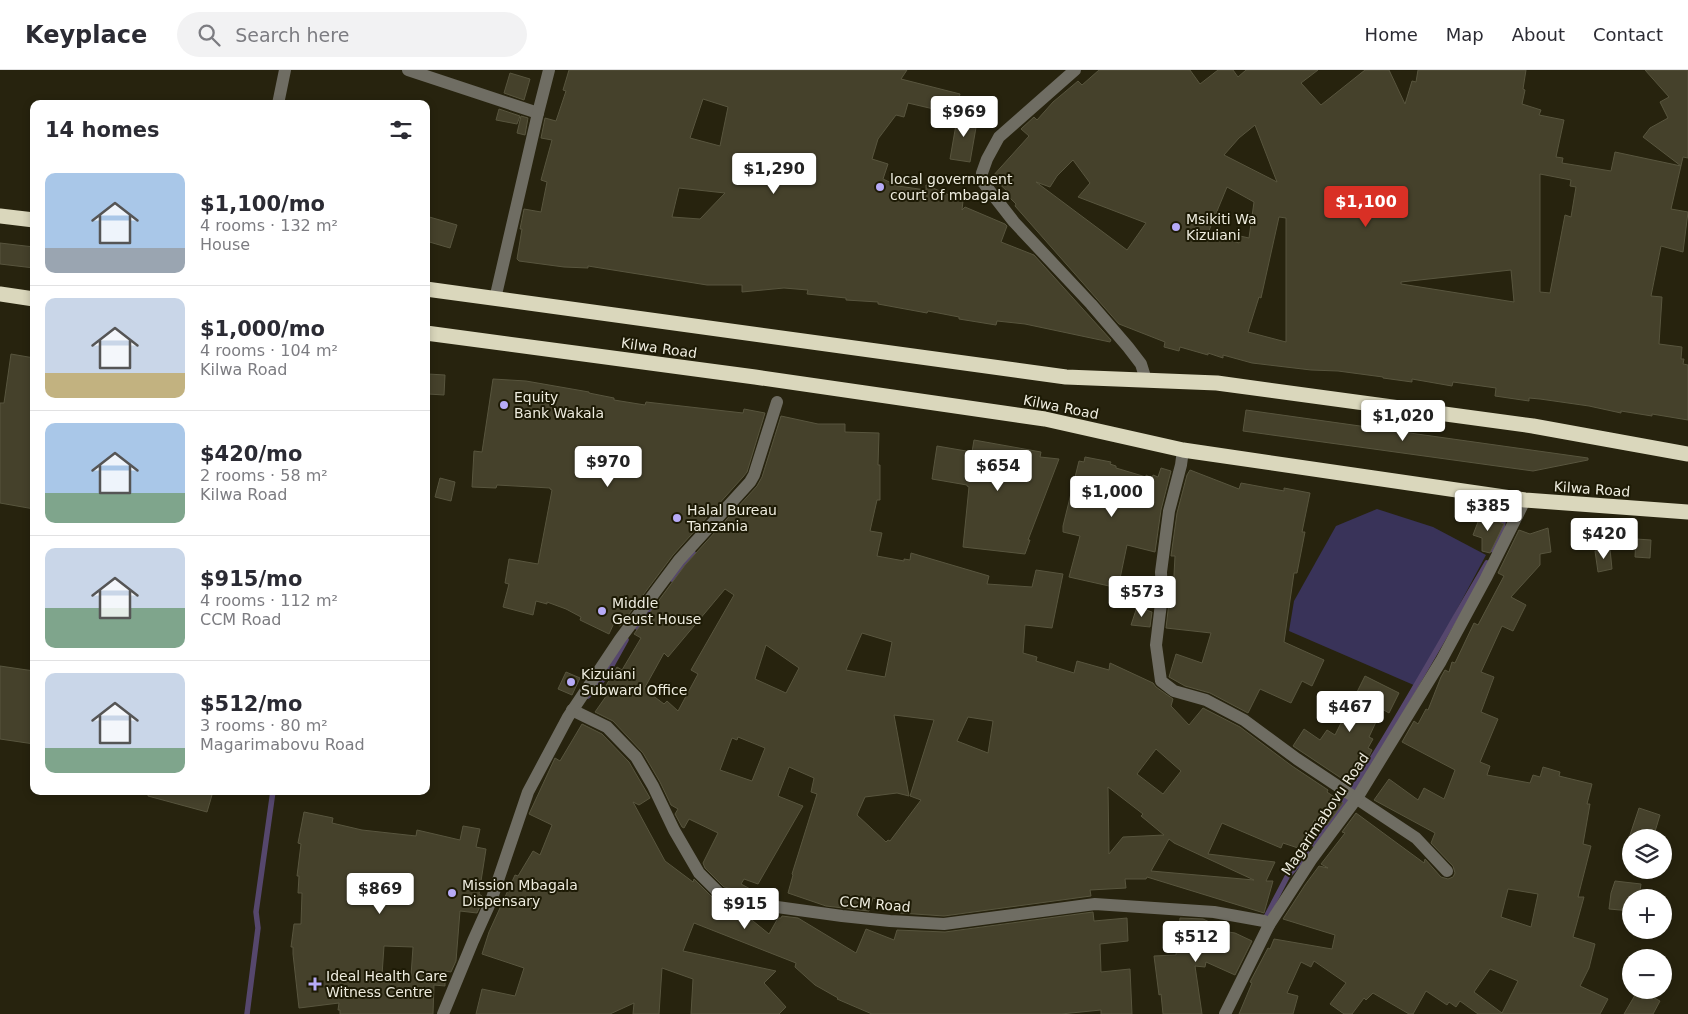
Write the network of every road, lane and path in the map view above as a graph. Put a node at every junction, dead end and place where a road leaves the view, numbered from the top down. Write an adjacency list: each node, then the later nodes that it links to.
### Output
1 (284, 70): 5 (street)
2 (408, 70): 6 (street)
3 (549, 70): 6 (street)
4 (1074, 70): 14 (street)
5 (279, 100)
6 (538, 113): 12 (street)
7 (0, 216): 8 (highway)
8 (30, 220)
9 (430, 290): 12 (highway, Kilwa Road)
10 (0, 294): 11 (highway)
11 (30, 298)
12 (495, 299): 14 (highway, Kilwa Road)
13 (430, 334): 16 (highway, Kilwa Road)
14 (1146, 380): 17 (highway, Kilwa Road)
15 (777, 402): 20 (street)
16 (1183, 450): 18 (highway, Kilwa Road); 21 (street)
17 (1688, 454)
18 (1524, 500): 19 (highway, Kilwa Road); 21 (street, Magarimabovu Road)
19 (1688, 512)
20 (572, 710): 23 (street, CCM Road); 24 (street)
21 (1357, 798): 22 (street); 23 (street, Magarimabovu Road)
22 (1447, 872)
23 (1269, 925): 25 (street, Magarimabovu Road)
24 (443, 1014)
25 (1225, 1014)

